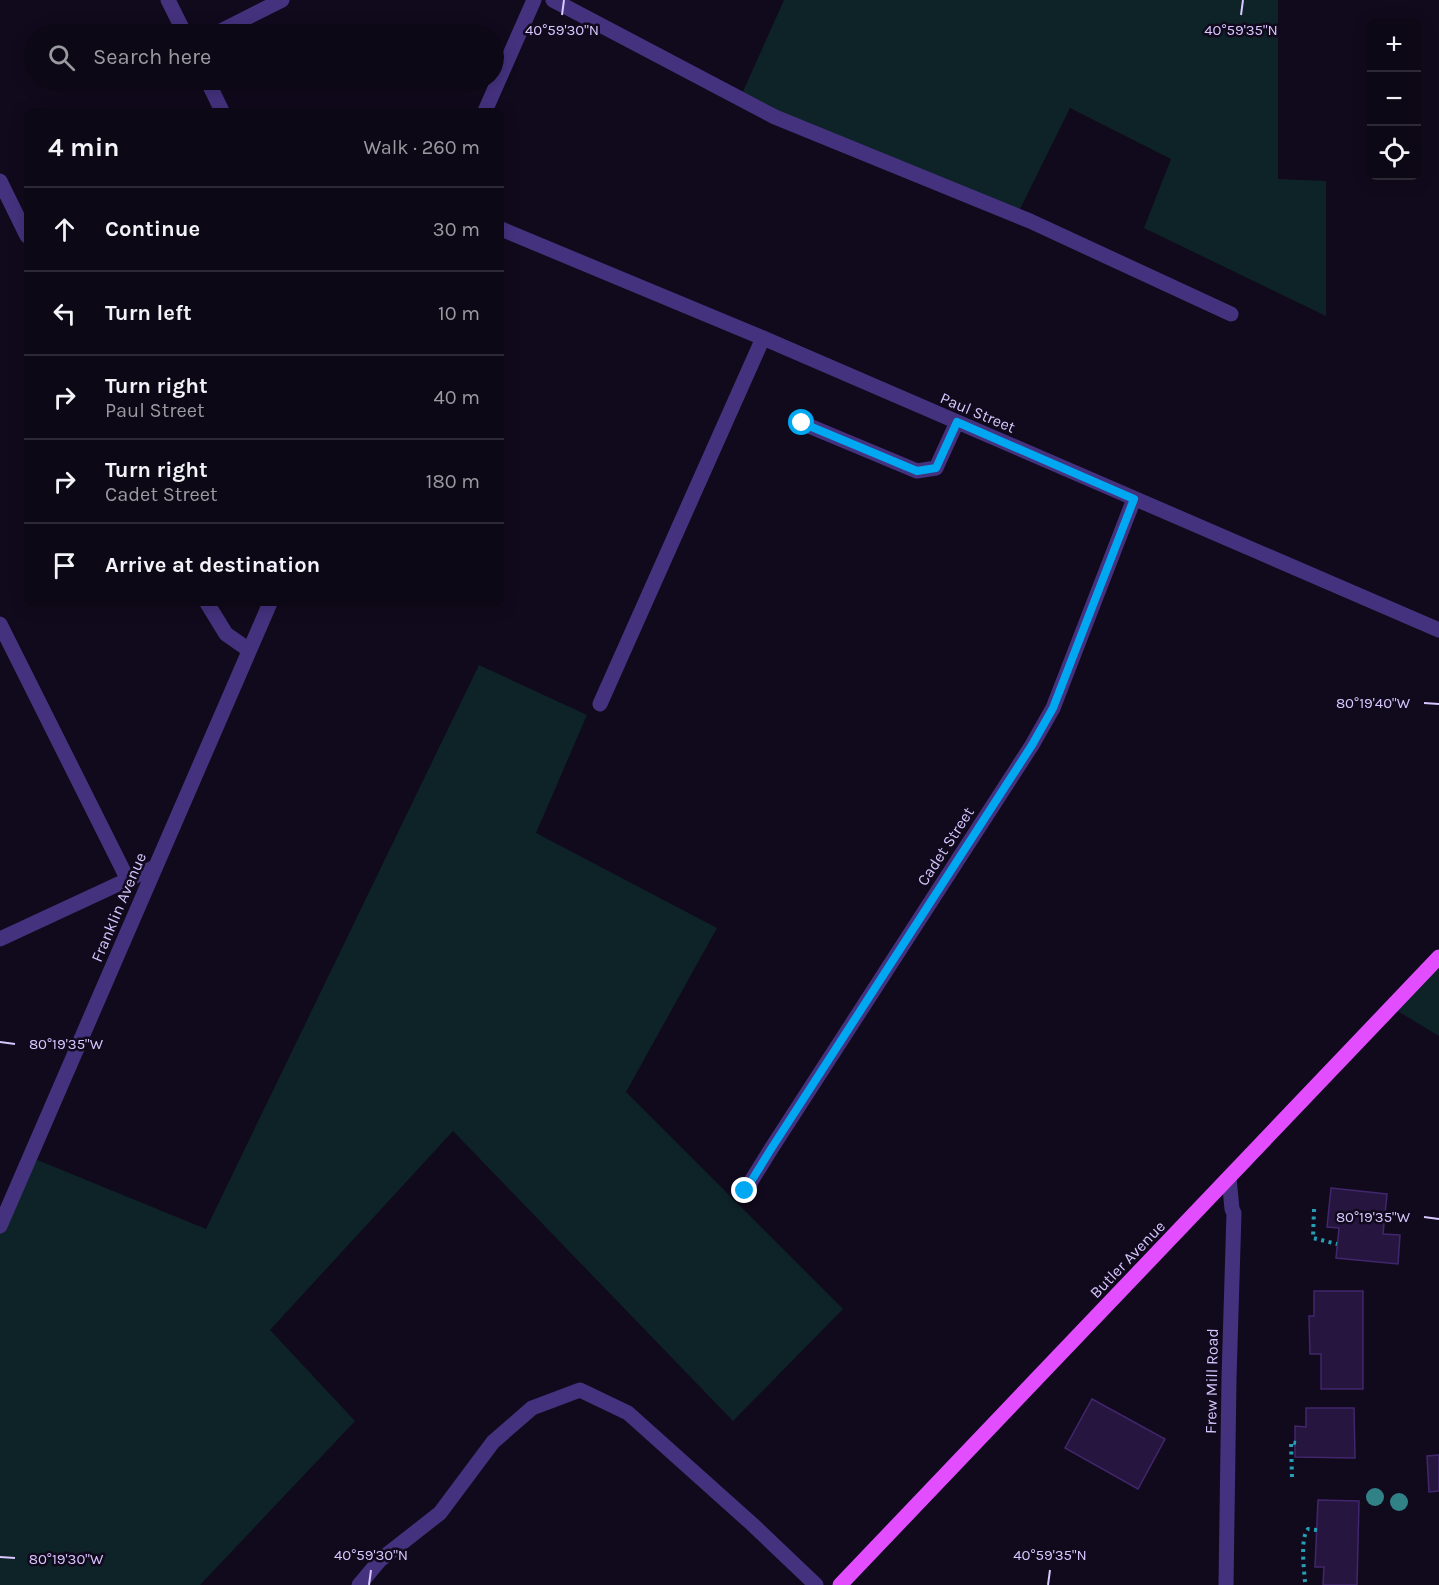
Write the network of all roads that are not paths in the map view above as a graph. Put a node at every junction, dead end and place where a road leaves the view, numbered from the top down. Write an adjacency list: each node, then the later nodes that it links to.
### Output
1 (168, 0): 5 (street)
2 (282, 0): 6 (street)
3 (534, 0): 7 (street)
4 (553, 0): 15 (street)
5 (180, 24)
6 (235, 24)
7 (504, 68)
8 (212, 90): 10 (street)
9 (494, 90): 11 (street)
10 (221, 108)
11 (486, 108)
12 (0, 181): 13 (street)
13 (24, 230)
14 (504, 230): 16 (street, Paul Street)
15 (1231, 314)
16 (763, 338): 17 (street, Paul Street); 25 (street)
17 (957, 422): 18 (street); 19 (street, Paul Street)
18 (802, 423)
19 (1134, 499): 23 (street, Paul Street); 31 (street, Cadet Street)
20 (209, 606): 24 (street)
21 (269, 606): 24 (street, Franklin Avenue)
22 (0, 624): 27 (street)
23 (1439, 630)
24 (249, 650): 26 (street, Franklin Avenue)
25 (600, 704)
26 (155, 867): 27 (street); 32 (street, Franklin Avenue)
27 (128, 880): 28 (street)
28 (0, 939)
29 (1439, 957): 30 (main road, Butler Avenue)
30 (1229, 1178): 35 (main road, Butler Avenue); 36 (street, Frew Mill Road)
31 (745, 1191)
32 (0, 1226)
33 (359, 1585): 34 (street)
34 (816, 1585)
35 (840, 1585)
36 (1226, 1585)

